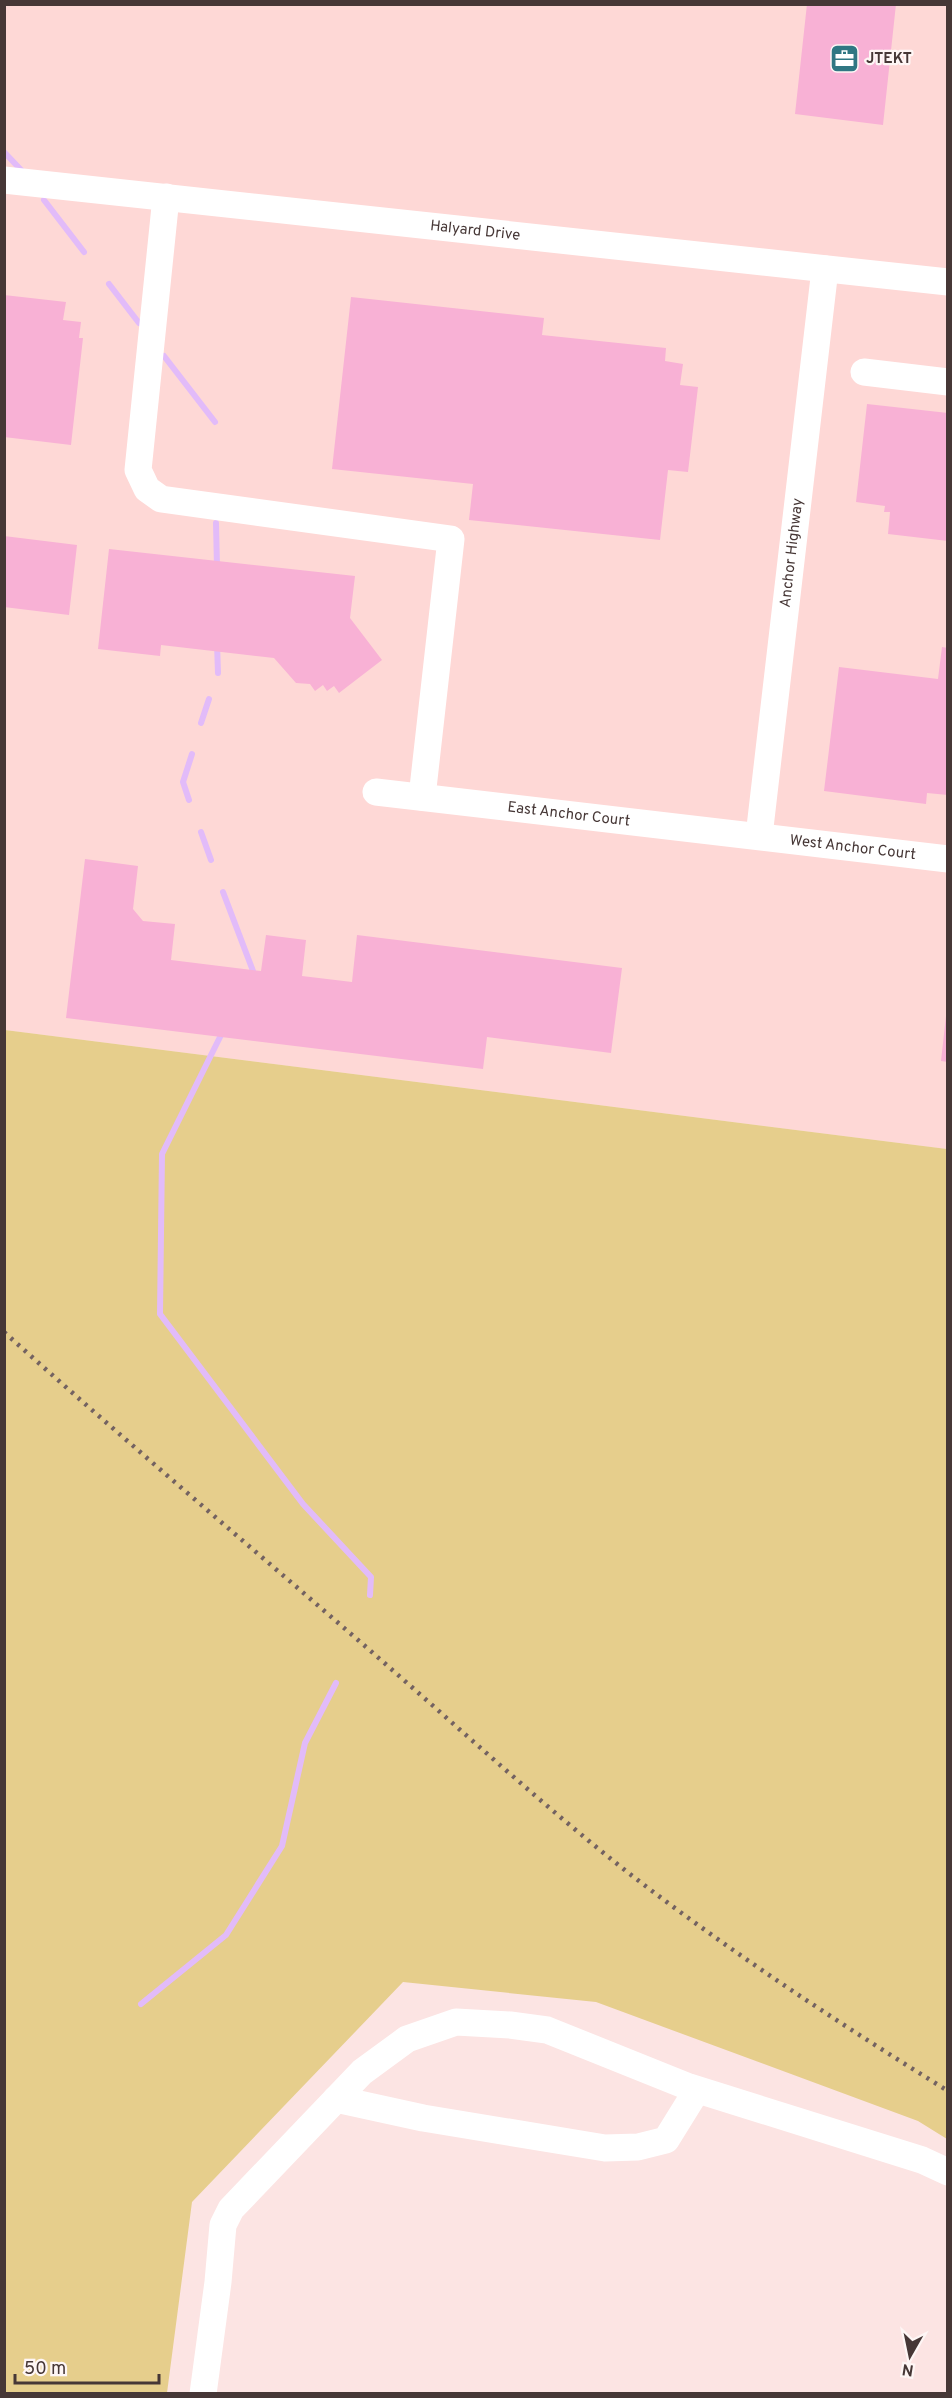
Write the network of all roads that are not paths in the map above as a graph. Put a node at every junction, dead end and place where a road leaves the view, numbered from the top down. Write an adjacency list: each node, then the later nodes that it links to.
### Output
1 (4, 180): 2 (street, Halyard Drive)
2 (166, 197): 3 (street, Halyard Drive); 8 (street)
3 (825, 269): 4 (street, Halyard Drive); 9 (street, Anchor Highway)
4 (948, 282)
5 (864, 372): 6 (street)
6 (948, 382)
7 (376, 792): 8 (street, East Anchor Court)
8 (422, 797): 9 (street, East Anchor Court)
9 (759, 836): 10 (street, West Anchor Court)
10 (948, 860)
11 (697, 2090): 12 (street); 12 (street); 13 (street)
12 (336, 2099): 14 (street)
13 (948, 2172)
14 (203, 2394)

